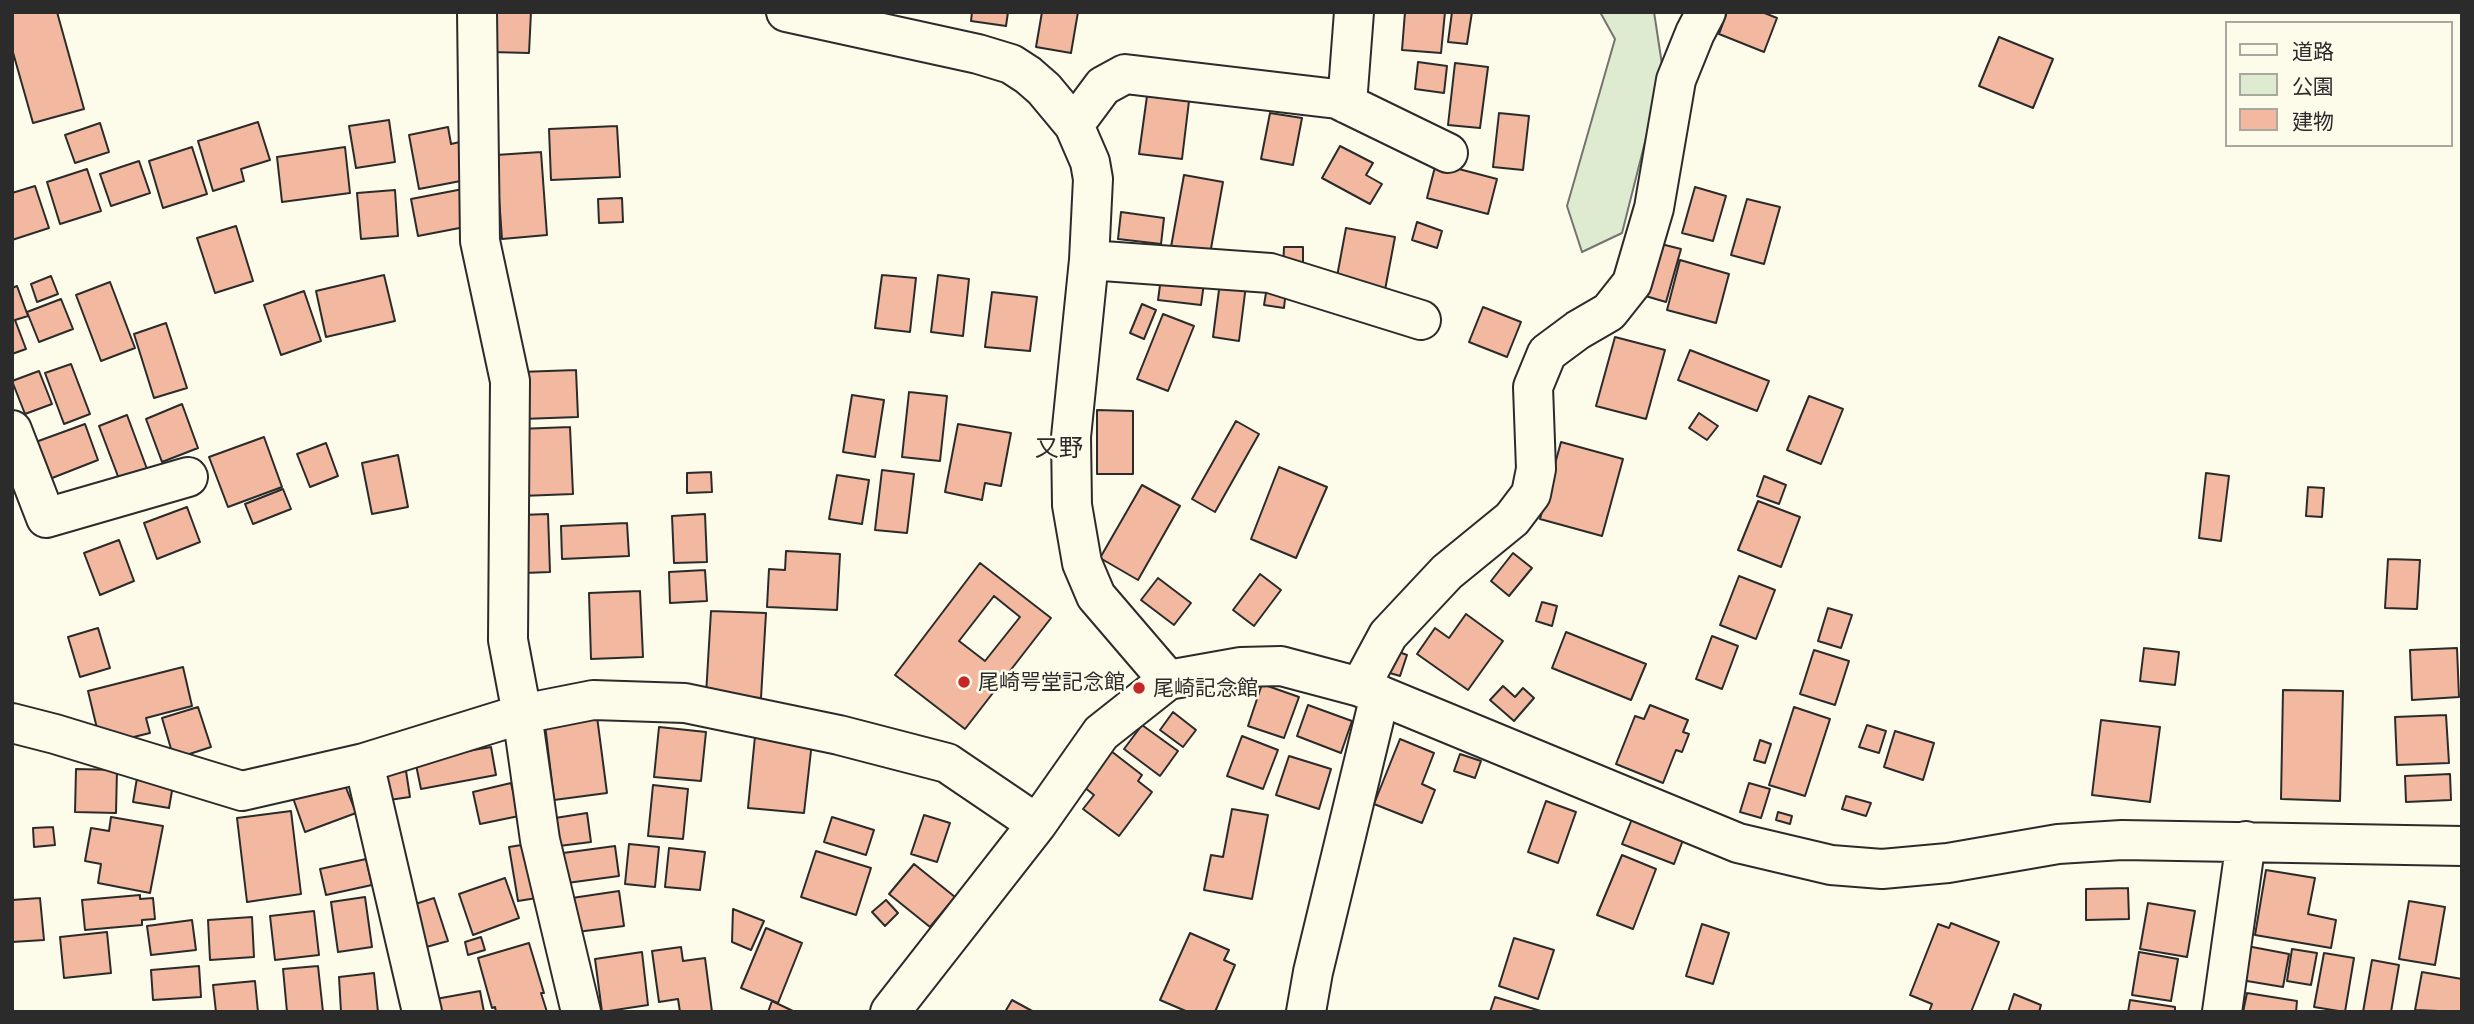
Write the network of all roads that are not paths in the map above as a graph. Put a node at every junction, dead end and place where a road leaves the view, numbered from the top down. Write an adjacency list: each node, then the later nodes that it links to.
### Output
1 (477, 12): 14 (street)
2 (786, 12): 6 (street)
3 (1354, 12): 5 (street)
4 (1706, 12): 13 (street)
5 (1348, 104): 6 (street); 7 (street)
6 (1074, 125): 8 (street)
7 (1448, 153)
8 (1089, 260): 9 (street); 12 (street)
9 (1421, 320)
10 (12, 430): 11 (street)
11 (188, 477)
12 (1168, 680): 13 (street); 17 (street)
13 (1370, 691): 18 (street); 23 (street)
14 (522, 714): 16 (street); 17 (street); 21 (street)
15 (12, 723): 16 (street)
16 (364, 763): 20 (street)
17 (1037, 824): 22 (street)
18 (2246, 841): 19 (street); 24 (street)
19 (2462, 846)
20 (422, 1012)
21 (581, 1012)
22 (890, 1012)
23 (1306, 1012)
24 (2222, 1012)

